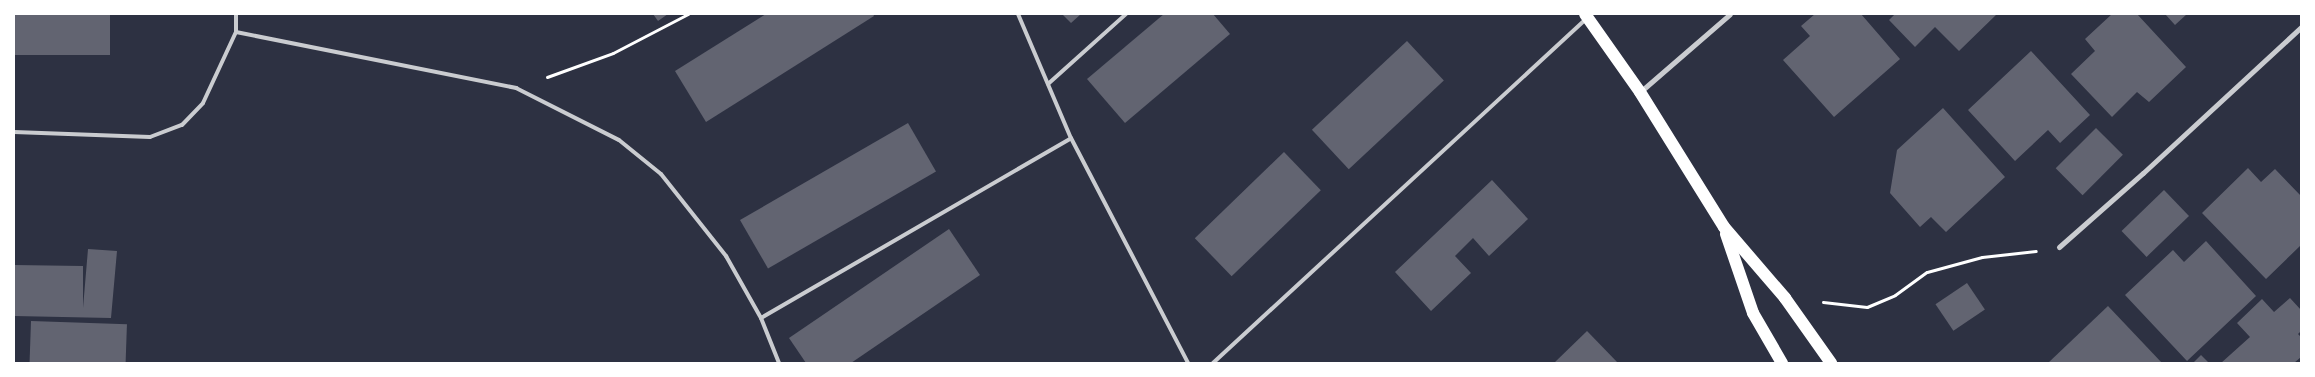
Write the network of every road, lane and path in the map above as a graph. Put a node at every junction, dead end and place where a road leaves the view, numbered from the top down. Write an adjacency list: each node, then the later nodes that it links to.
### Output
1 (236, 14): 8 (lane)
2 (688, 14): 10 (path)
3 (1018, 14): 9 (lane)
4 (1126, 14): 9 (lane)
5 (1730, 14): 11 (street)
6 (1586, 16): 11 (main road); 20 (lane)
7 (2301, 26): 15 (street)
8 (236, 32): 10 (lane); 12 (lane)
9 (1048, 84): 13 (lane)
10 (516, 88): 17 (lane)
11 (1640, 92): 14 (main road)
12 (14, 132)
13 (1071, 138): 17 (lane); 19 (lane)
14 (1724, 227): 16 (main road); 21 (main road)
15 (2059, 247): 16 (path)
16 (1785, 298): 22 (main road)
17 (761, 318): 18 (lane)
18 (779, 363)
19 (1188, 363)
20 (1213, 363)
21 (1782, 363)
22 (1831, 363)

